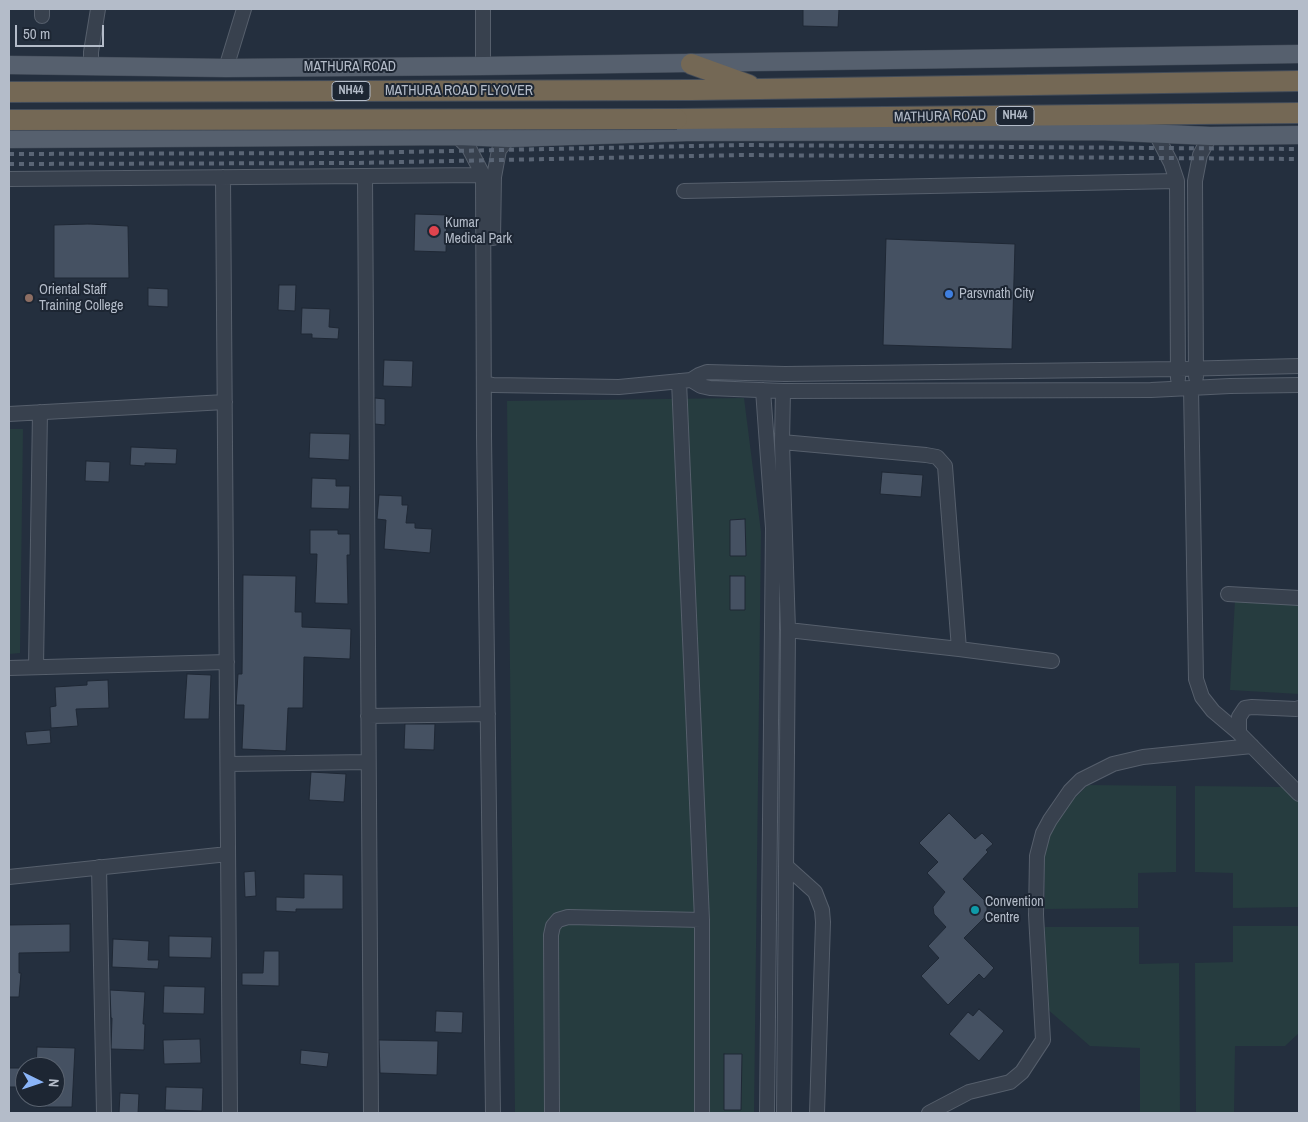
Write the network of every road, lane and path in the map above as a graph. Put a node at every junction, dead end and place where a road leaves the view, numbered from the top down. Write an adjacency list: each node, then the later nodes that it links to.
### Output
1 (98, 9): 8 (street)
2 (244, 9): 10 (street)
3 (482, 9): 9 (street)
4 (1299, 54): 5 (main road, MATHURA ROAD)
5 (691, 64): 9 (main road, MATHURA ROAD); 13 (highway)
6 (9, 65): 7 (main road, MATHURA ROAD)
7 (27, 65): 8 (main road, MATHURA ROAD); 12 (main road)
8 (91, 66): 10 (main road, MATHURA ROAD)
9 (483, 66): 10 (main road, MATHURA ROAD)
10 (226, 68)
11 (1299, 81): 13 (highway, NH44)
12 (9, 83)
13 (760, 89): 14 (highway, MATHURA ROAD FLYOVER / NH44)
14 (9, 92)
15 (1299, 113): 16 (highway, MATHURA ROAD / NH44)
16 (730, 119): 18 (highway, MATHURA ROAD FLYOVER / NH44)
17 (9, 120): 18 (highway, MATHURA ROAD FLYOVER / NH44, bridge); 25 (main road)
18 (682, 126): 19 (main road); 23 (main road)
19 (1156, 134): 22 (main road); 30 (street)
20 (1299, 135): 22 (main road)
21 (457, 136): 23 (main road); 25 (main road); 26 (street)
22 (1210, 136): 34 (street)
23 (509, 138): 36 (street)
24 (9, 139): 25 (main road)
25 (32, 139)
26 (483, 175): 27 (street); 36 (street)
27 (365, 176): 28 (street); 55 (street)
28 (223, 177): 29 (street); 41 (street)
29 (9, 179)
30 (1177, 181): 31 (street); 33 (street)
31 (684, 191)
32 (1299, 366): 34 (street)
33 (1178, 369): 34 (street); 35 (street); 38 (street)
34 (1196, 369): 38 (street)
35 (685, 381): 36 (street); 39 (street); 65 (street)
36 (488, 384): 54 (street); 70 (street)
37 (1299, 385): 38 (street)
38 (1189, 388): 40 (street); 56 (street)
39 (763, 390): 40 (street); 73 (street)
40 (783, 391): 44 (street)
41 (225, 402): 42 (street); 50 (street)
42 (40, 412): 43 (street); 51 (street)
43 (9, 414)
44 (782, 442): 47 (street); 48 (street)
45 (1228, 594): 46 (street)
46 (1299, 598)
47 (788, 630): 48 (street); 62 (street)
48 (959, 649): 49 (street)
49 (1052, 661)
50 (227, 662): 51 (street); 59 (street)
51 (36, 667): 52 (street)
52 (9, 668)
53 (1299, 708): 56 (street)
54 (488, 714): 55 (street); 69 (street)
55 (368, 716): 58 (street)
56 (1239, 733): 57 (street)
57 (1252, 746): 60 (street); 76 (street)
58 (368, 762): 59 (street); 68 (street)
59 (228, 764): 61 (street)
60 (1299, 794)
61 (228, 854): 63 (street); 67 (street)
62 (786, 866): 74 (street); 75 (street)
63 (99, 867): 64 (street); 66 (street)
64 (9, 877)
65 (702, 920): 71 (street); 72 (street)
66 (104, 1113)
67 (230, 1113)
68 (371, 1113)
69 (493, 1113)
70 (502, 1113)
71 (552, 1113)
72 (702, 1113)
73 (767, 1113)
74 (784, 1113)
75 (817, 1113)
76 (930, 1113)

